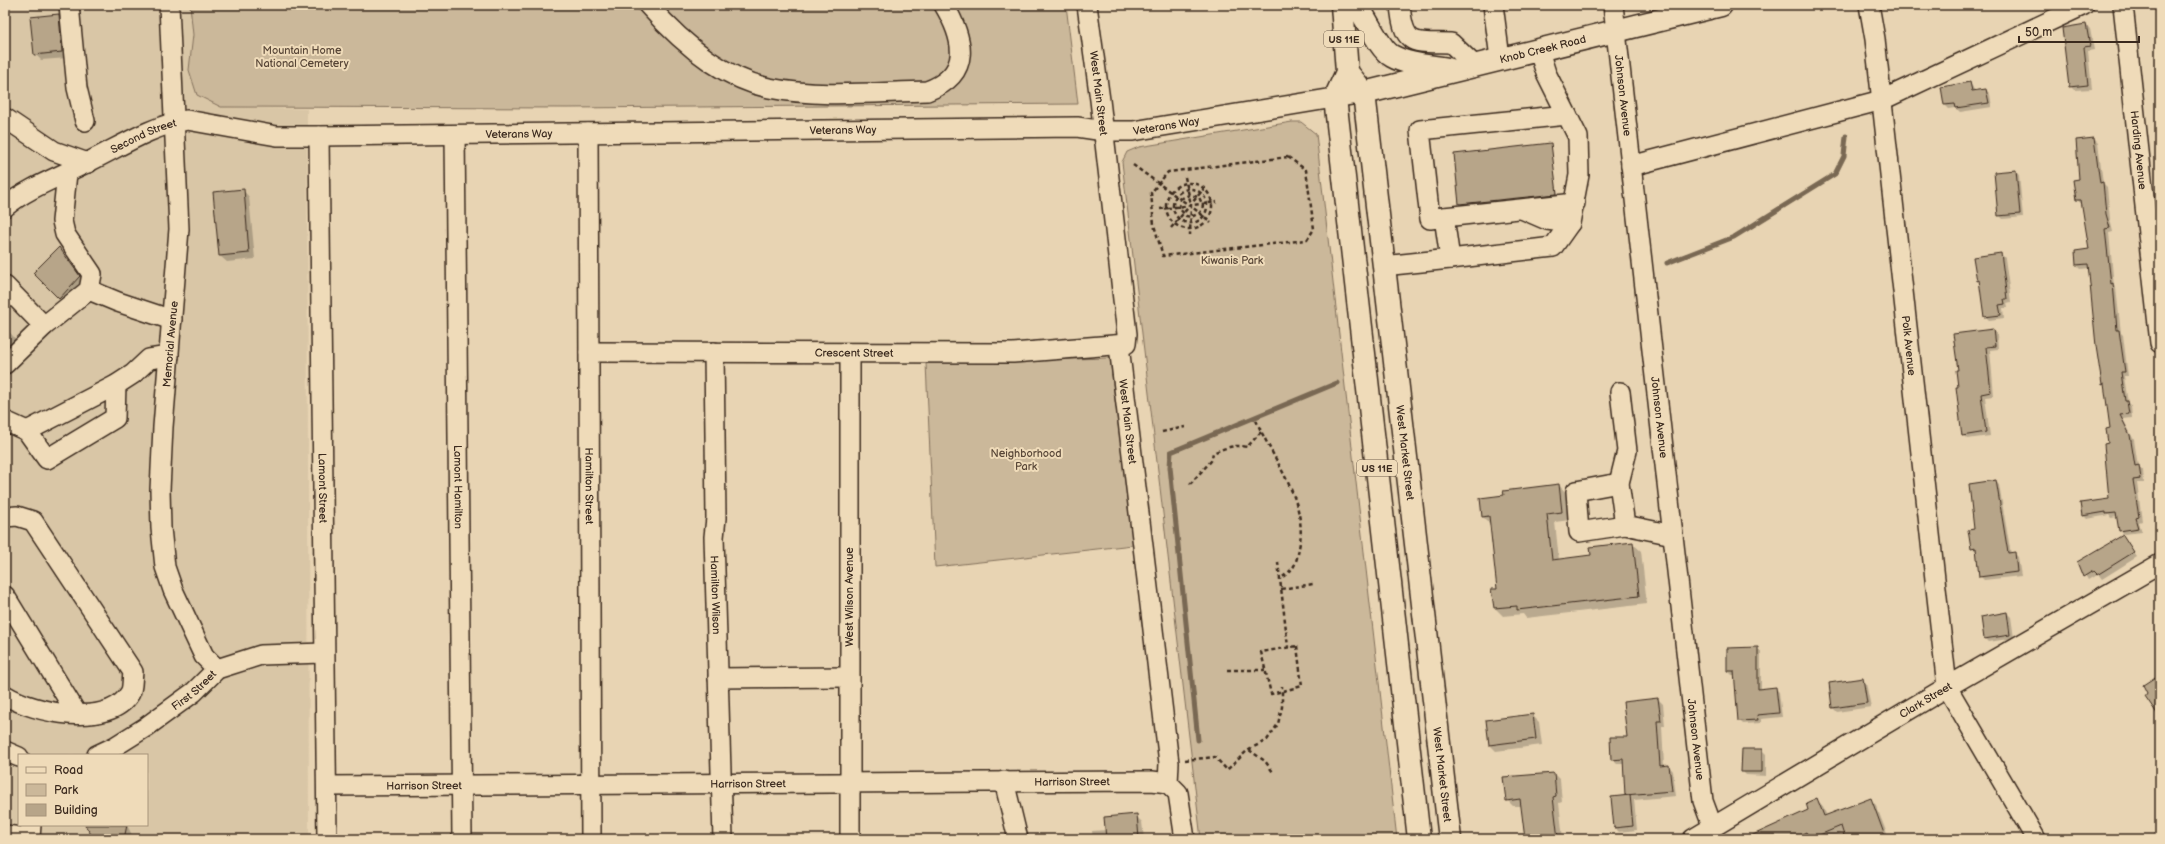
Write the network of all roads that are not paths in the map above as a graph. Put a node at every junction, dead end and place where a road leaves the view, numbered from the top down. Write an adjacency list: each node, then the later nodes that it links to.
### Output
1 (69, 5): 26 (street)
2 (648, 5): 3 (street)
3 (944, 5)
4 (1087, 5): 28 (street, West Main Street)
5 (1342, 5): 20 (main road, US 11E)
6 (1357, 5): 19 (main road)
7 (1400, 5): 18 (street)
8 (1493, 5): 17 (street)
9 (1613, 5): 15 (street, Johnson Avenue)
10 (1721, 5): 15 (main road, Knob Creek Road)
11 (1869, 5): 23 (street, Polk Avenue)
12 (2084, 5): 23 (street)
13 (2123, 5): 46 (street, Harding Avenue)
14 (174, 7): 27 (street, Memorial Avenue)
15 (1616, 30): 16 (main road, Knob Creek Road); 33 (street, Johnson Avenue)
16 (1539, 51): 17 (main road, Knob Creek Road); 24 (street)
17 (1500, 58): 18 (main road, Knob Creek Road)
18 (1474, 65): 19 (main road, Knob Creek Road)
19 (1453, 70): 21 (main road, Knob Creek Road)
20 (1346, 72): 21 (main road); 22 (main road, US 11E)
21 (1364, 94): 22 (street, Veterans Way); 41 (main road, West Market Street / US 11E)
22 (1335, 98): 28 (street, Veterans Way); 90 (main road, US 11E)
23 (1882, 100): 33 (street); 67 (street, Polk Avenue)
24 (1567, 115): 35 (street); 38 (street)
25 (5, 118): 32 (street)
26 (85, 121)
27 (176, 122): 31 (street, Second Street); 32 (street, Second Street); 44 (street, Memorial Avenue)
28 (1104, 131): 29 (street, Veterans Way); 47 (street, West Main Street)
29 (588, 133): 30 (street, Veterans Way); 48 (street, Hamilton Street)
30 (455, 135): 31 (street, Veterans Way); 76 (street, Lamont Hamilton)
31 (319, 136): 63 (street, Lamont Street)
32 (88, 163): 34 (street, Second Street)
33 (1631, 166): 60 (street, Johnson Avenue)
34 (67, 173): 36 (street, Second Street); 43 (street)
35 (1575, 203): 37 (street); 39 (street)
36 (6, 204)
37 (1520, 209): 38 (street); 39 (street)
38 (1444, 218): 40 (street)
39 (1570, 223): 40 (street)
40 (1450, 259): 41 (street)
41 (1384, 266): 91 (main road, West Market Street / US 11E)
42 (5, 286): 45 (street)
43 (90, 290): 44 (street); 45 (street)
44 (172, 320): 51 (street, Memorial Avenue)
45 (44, 326): 52 (street)
46 (2160, 343)
47 (1119, 346): 50 (street, Crescent Street); 75 (street, West Main Street)
48 (589, 352): 49 (street, Crescent Street); 74 (street, Hamilton Street)
49 (714, 352): 50 (street, Crescent Street); 66 (street, Hamilton Wilson)
50 (850, 354): 65 (street, West Wilson Avenue)
51 (169, 356): 53 (street); 64 (street, Memorial Avenue)
52 (5, 364)
53 (116, 385): 56 (street); 56 (street)
54 (1620, 392): 57 (street)
55 (5, 421): 56 (street)
56 (27, 431)
57 (1619, 483): 59 (street); 59 (street)
58 (5, 517): 69 (street)
59 (1625, 525): 60 (street)
60 (1673, 535): 81 (street, Johnson Avenue)
61 (2160, 564): 67 (street, Clark Street)
62 (5, 596): 69 (street)
63 (324, 653): 64 (street, First Street); 79 (street, Lamont Street)
64 (217, 669): 71 (street, First Street)
65 (849, 677): 66 (street); 78 (street, West Wilson Avenue)
66 (718, 678): 77 (street, Hamilton Wilson)
67 (1947, 686): 81 (street, Clark Street); 93 (street)
68 (5, 696): 69 (street)
69 (77, 714)
70 (5, 751): 72 (street)
71 (99, 754)
72 (18, 757)
73 (1004, 781): 75 (street, Harrison Street); 78 (street, Harrison Street); 88 (street)
74 (591, 783): 76 (street, Harrison Street); 77 (street, Harrison Street); 85 (street, Hamilton Street)
75 (1168, 783): 89 (street)
76 (462, 784): 79 (street, Harrison Street); 84 (street, Lamont Hamilton)
77 (722, 784): 78 (street, Harrison Street); 86 (street, Hamilton Wilson)
78 (850, 784): 87 (street, West Wilson Avenue)
79 (326, 786): 83 (street, Lamont Street)
80 (31, 826): 82 (street)
81 (1713, 828): 92 (street, Clark Street)
82 (5, 835)
83 (327, 839)
84 (462, 839)
85 (591, 839)
86 (723, 839)
87 (850, 839)
88 (1018, 839)
89 (1185, 839)
90 (1419, 839)
91 (1450, 839)
92 (1693, 839)
93 (2036, 839)

